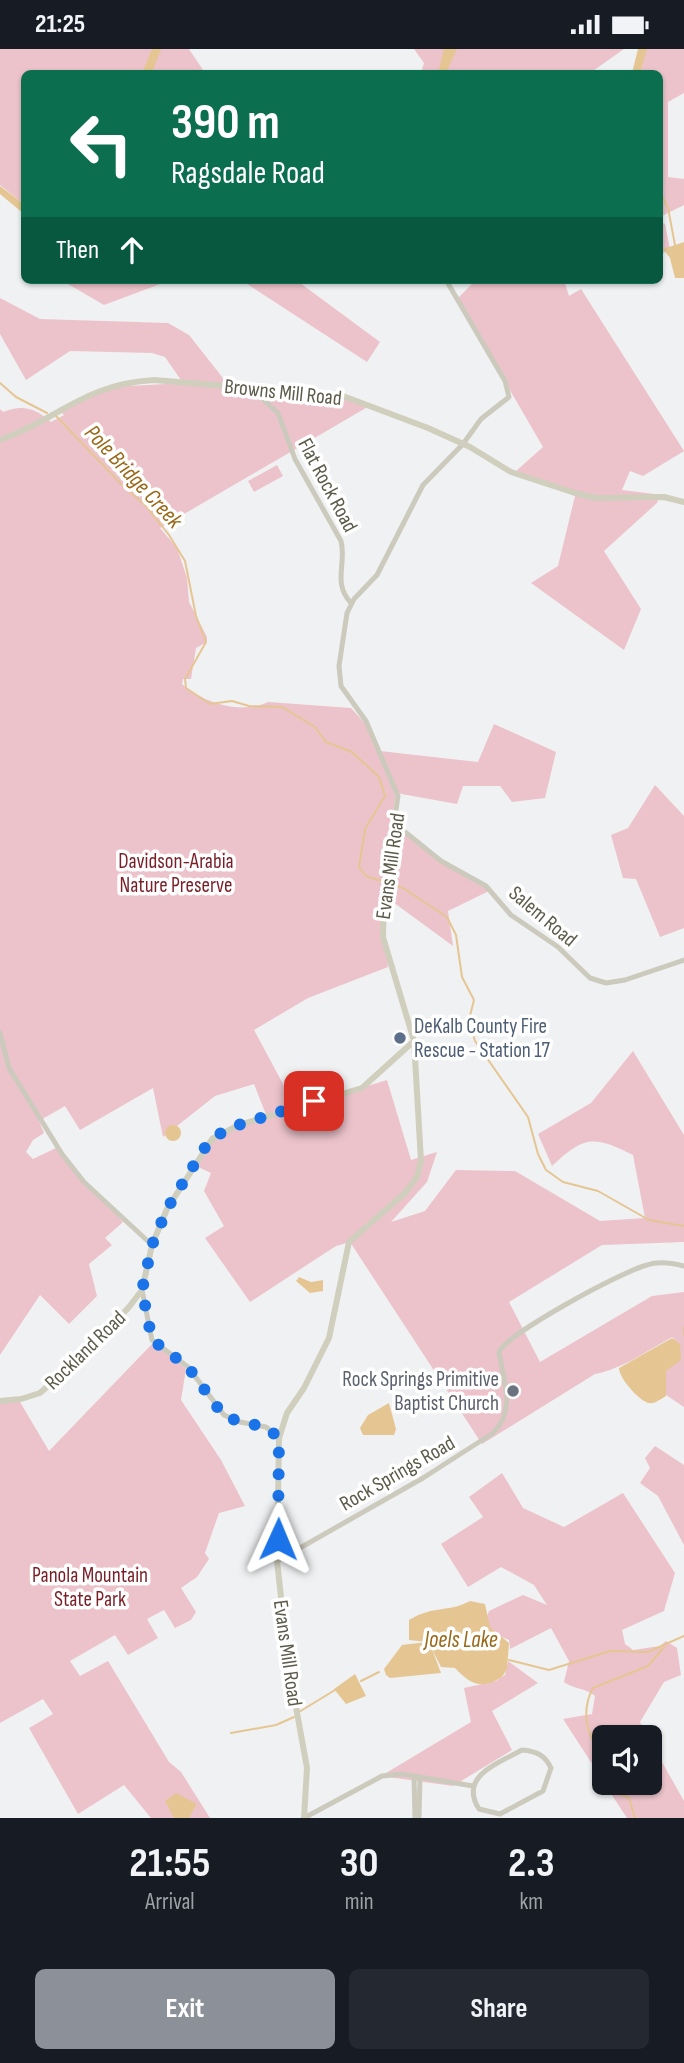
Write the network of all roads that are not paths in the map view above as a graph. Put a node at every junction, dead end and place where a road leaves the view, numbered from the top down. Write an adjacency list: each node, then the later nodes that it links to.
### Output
1 (448, 284): 4 (street, Evans Mill Road)
2 (256, 389): 3 (main road, Browns Mill Road); 4 (main road, Browns Mill Road); 6 (street, Flat Rock Road)
3 (0, 440)
4 (463, 444): 5 (main road, Browns Mill Road); 6 (street, Evans Mill Road)
5 (684, 502)
6 (351, 603): 7 (street, Evans Mill Road)
7 (394, 823): 8 (street, Evans Mill Road); 9 (street, Salem Road)
8 (384, 883): 11 (main road, Evans Mill Road)
9 (684, 960)
10 (0, 1033): 12 (street)
11 (414, 1041): 12 (main road, Rockland Road); 16 (main road, Evans Mill Road)
12 (152, 1245): 14 (main road, Rockland Road)
13 (684, 1266): 17 (street, Rock Springs Road)
14 (142, 1290): 15 (main road, Rockland Road); 16 (street)
15 (0, 1401)
16 (279, 1438): 17 (main road, Evans Mill Road)
17 (277, 1561): 20 (main road, Evans Mill Road)
18 (417, 1778): 19 (street); 20 (street); 21 (street); 22 (street)
19 (472, 1787): 19 (street)
20 (304, 1818)
21 (311, 1818)
22 (417, 1818)

